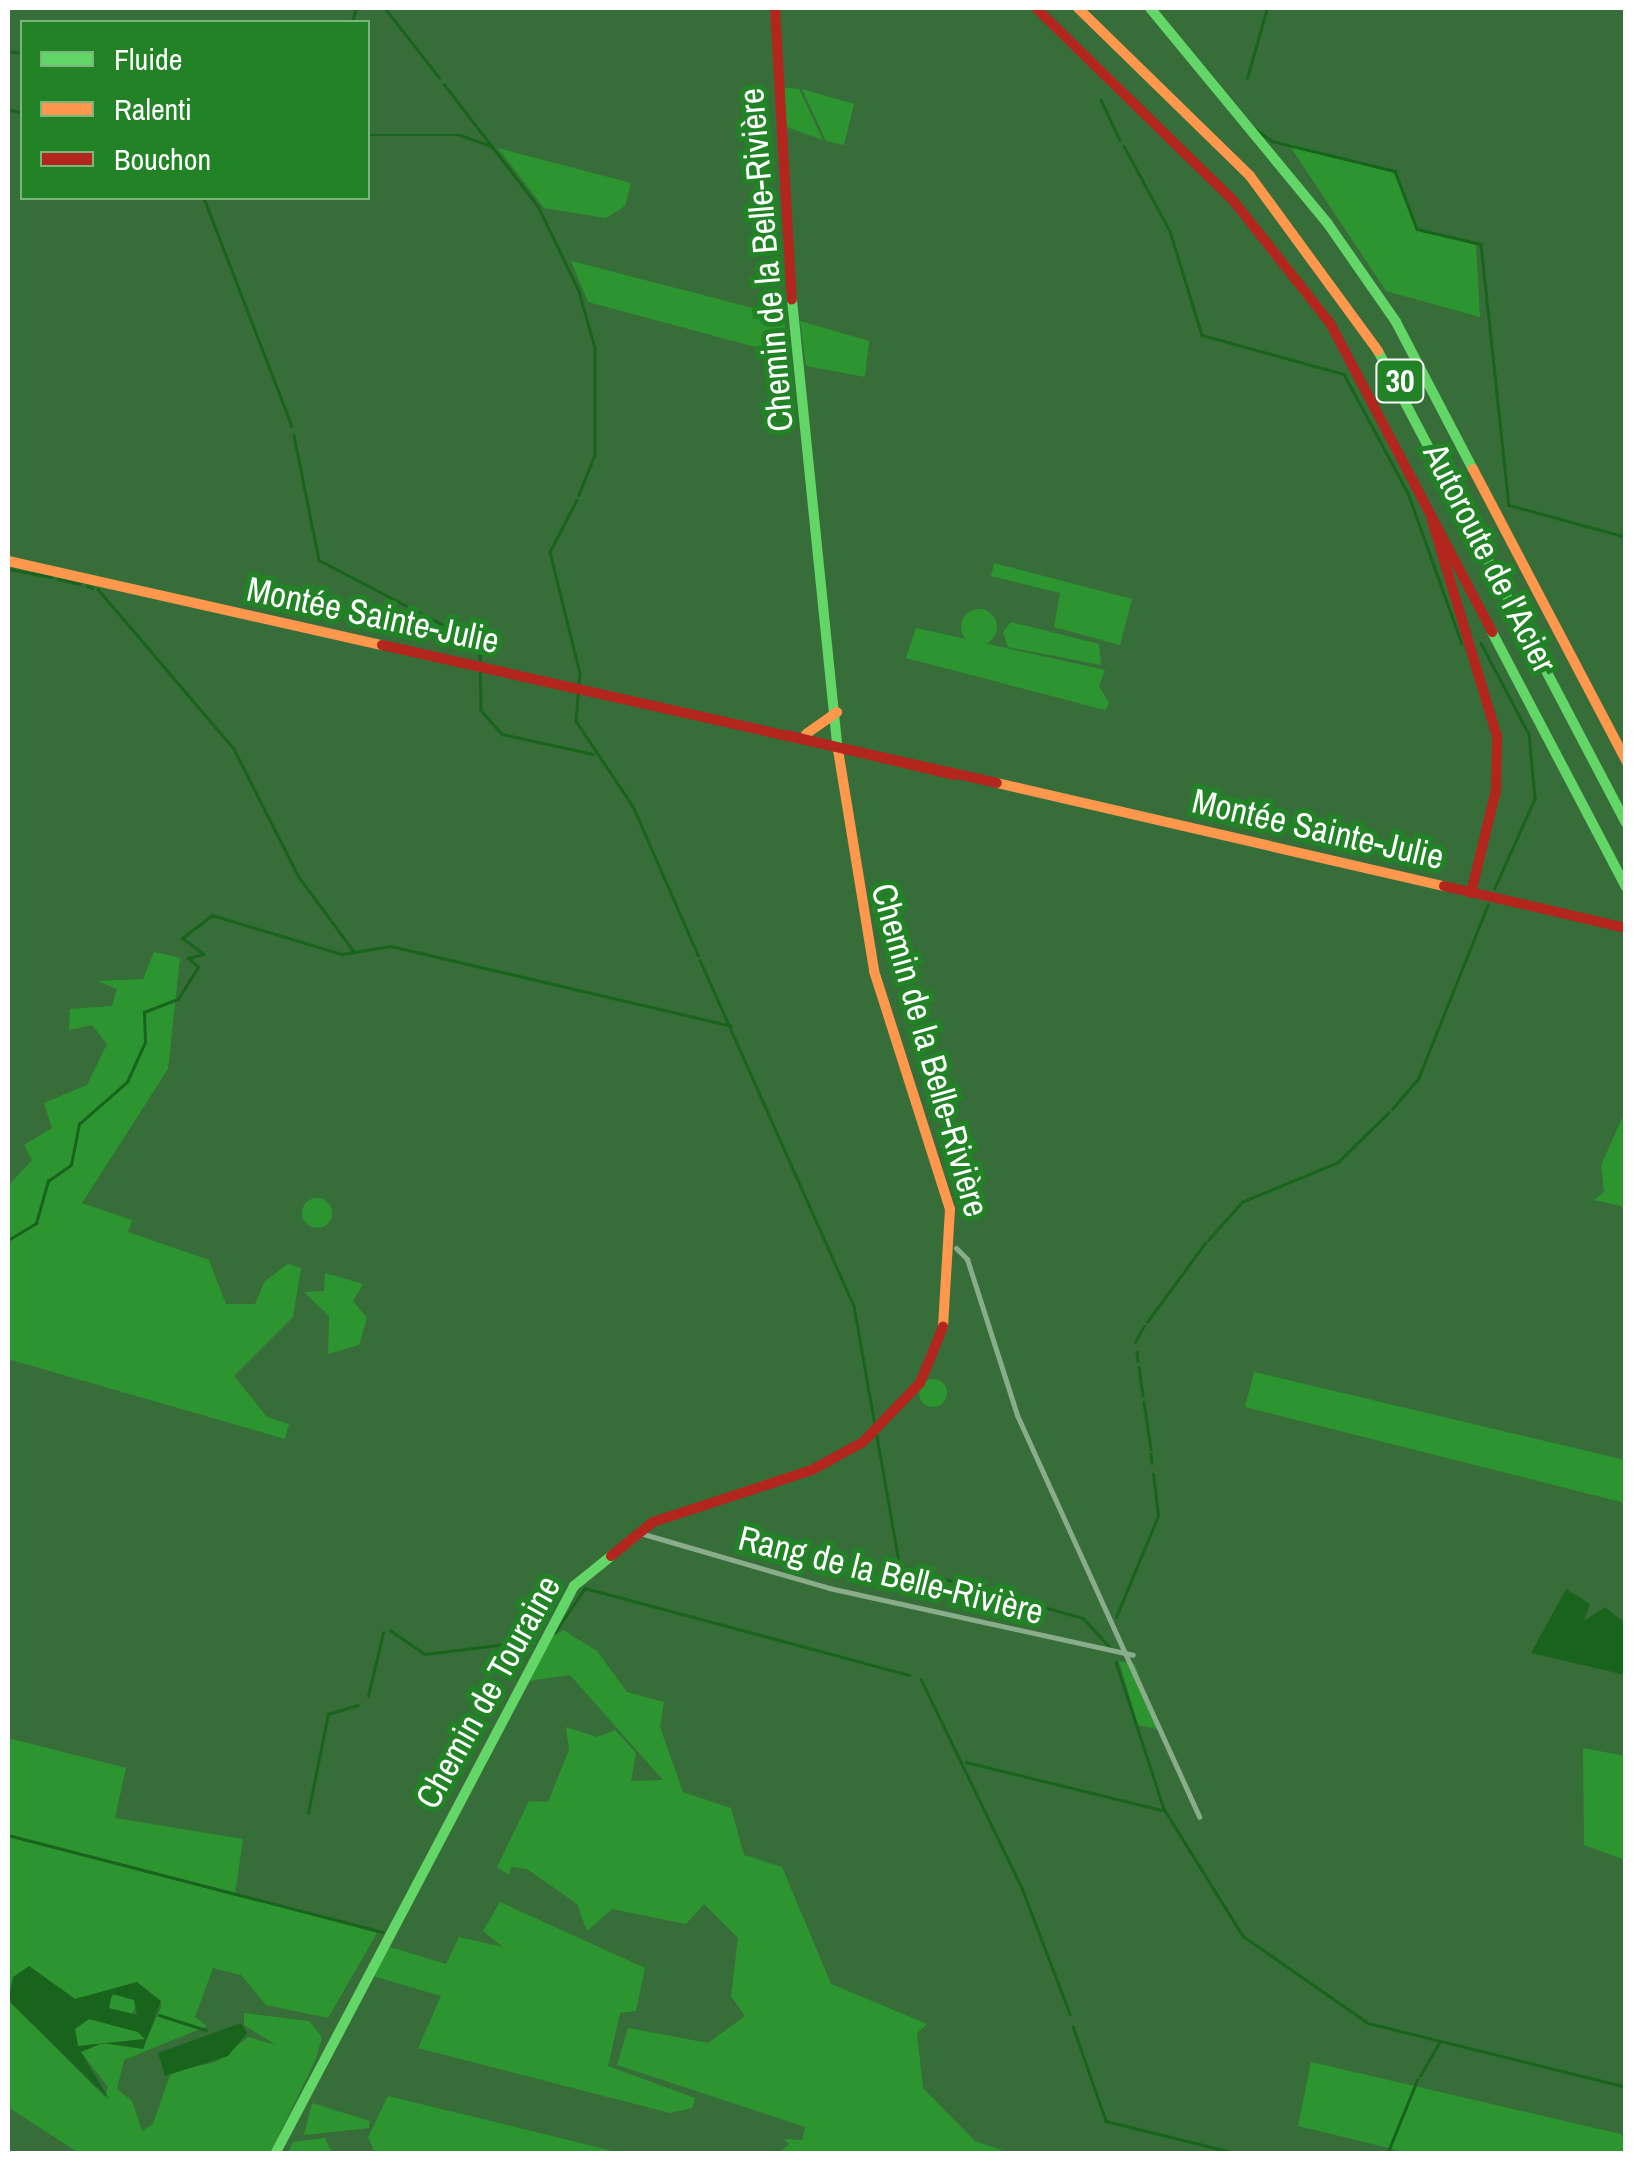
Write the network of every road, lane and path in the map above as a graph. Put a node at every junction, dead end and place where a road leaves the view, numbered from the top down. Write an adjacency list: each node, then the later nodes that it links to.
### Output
1 (775, 8): 9 (main road, Chemin de la Belle-Rivière)
2 (1027, 8): 6 (main road)
3 (1036, 8): 6 (main road, Autoroute de l'Acier / 30)
4 (1078, 8): 14 (main road, Autoroute de l'Acier / 30)
5 (1150, 8): 13 (main road)
6 (1072, 42): 7 (main road, Autoroute de l'Acier / 30)
7 (1412, 467): 15 (main road, Autoroute de l'Acier / 30); 16 (main road)
8 (8, 561): 10 (main road, Montée Sainte-Julie)
9 (837, 712): 11 (main road); 12 (main road, Chemin de la Belle-Rivière)
10 (728, 719): 11 (main road, Montée Sainte-Julie); 12 (main road, Montée Sainte-Julie)
11 (806, 734): 12 (main road, Montée Sainte-Julie)
12 (838, 745): 16 (main road, Montée Sainte-Julie); 18 (main road, Chemin de la Belle-Rivière)
13 (1626, 761)
14 (1626, 823)
15 (1626, 887)
16 (1471, 892): 17 (main road, Montée Sainte-Julie)
17 (1626, 928)
18 (956, 1248): 19 (main road, Chemin de Touraine); 20 (street, Chemin de la Belle-Rivière)
19 (638, 1530): 20 (street, Rang de la Belle-Rivière); 22 (main road, Chemin de Touraine)
20 (1134, 1656): 21 (street, Chemin de la Belle-Rivière)
21 (1200, 1817)
22 (275, 2154)

